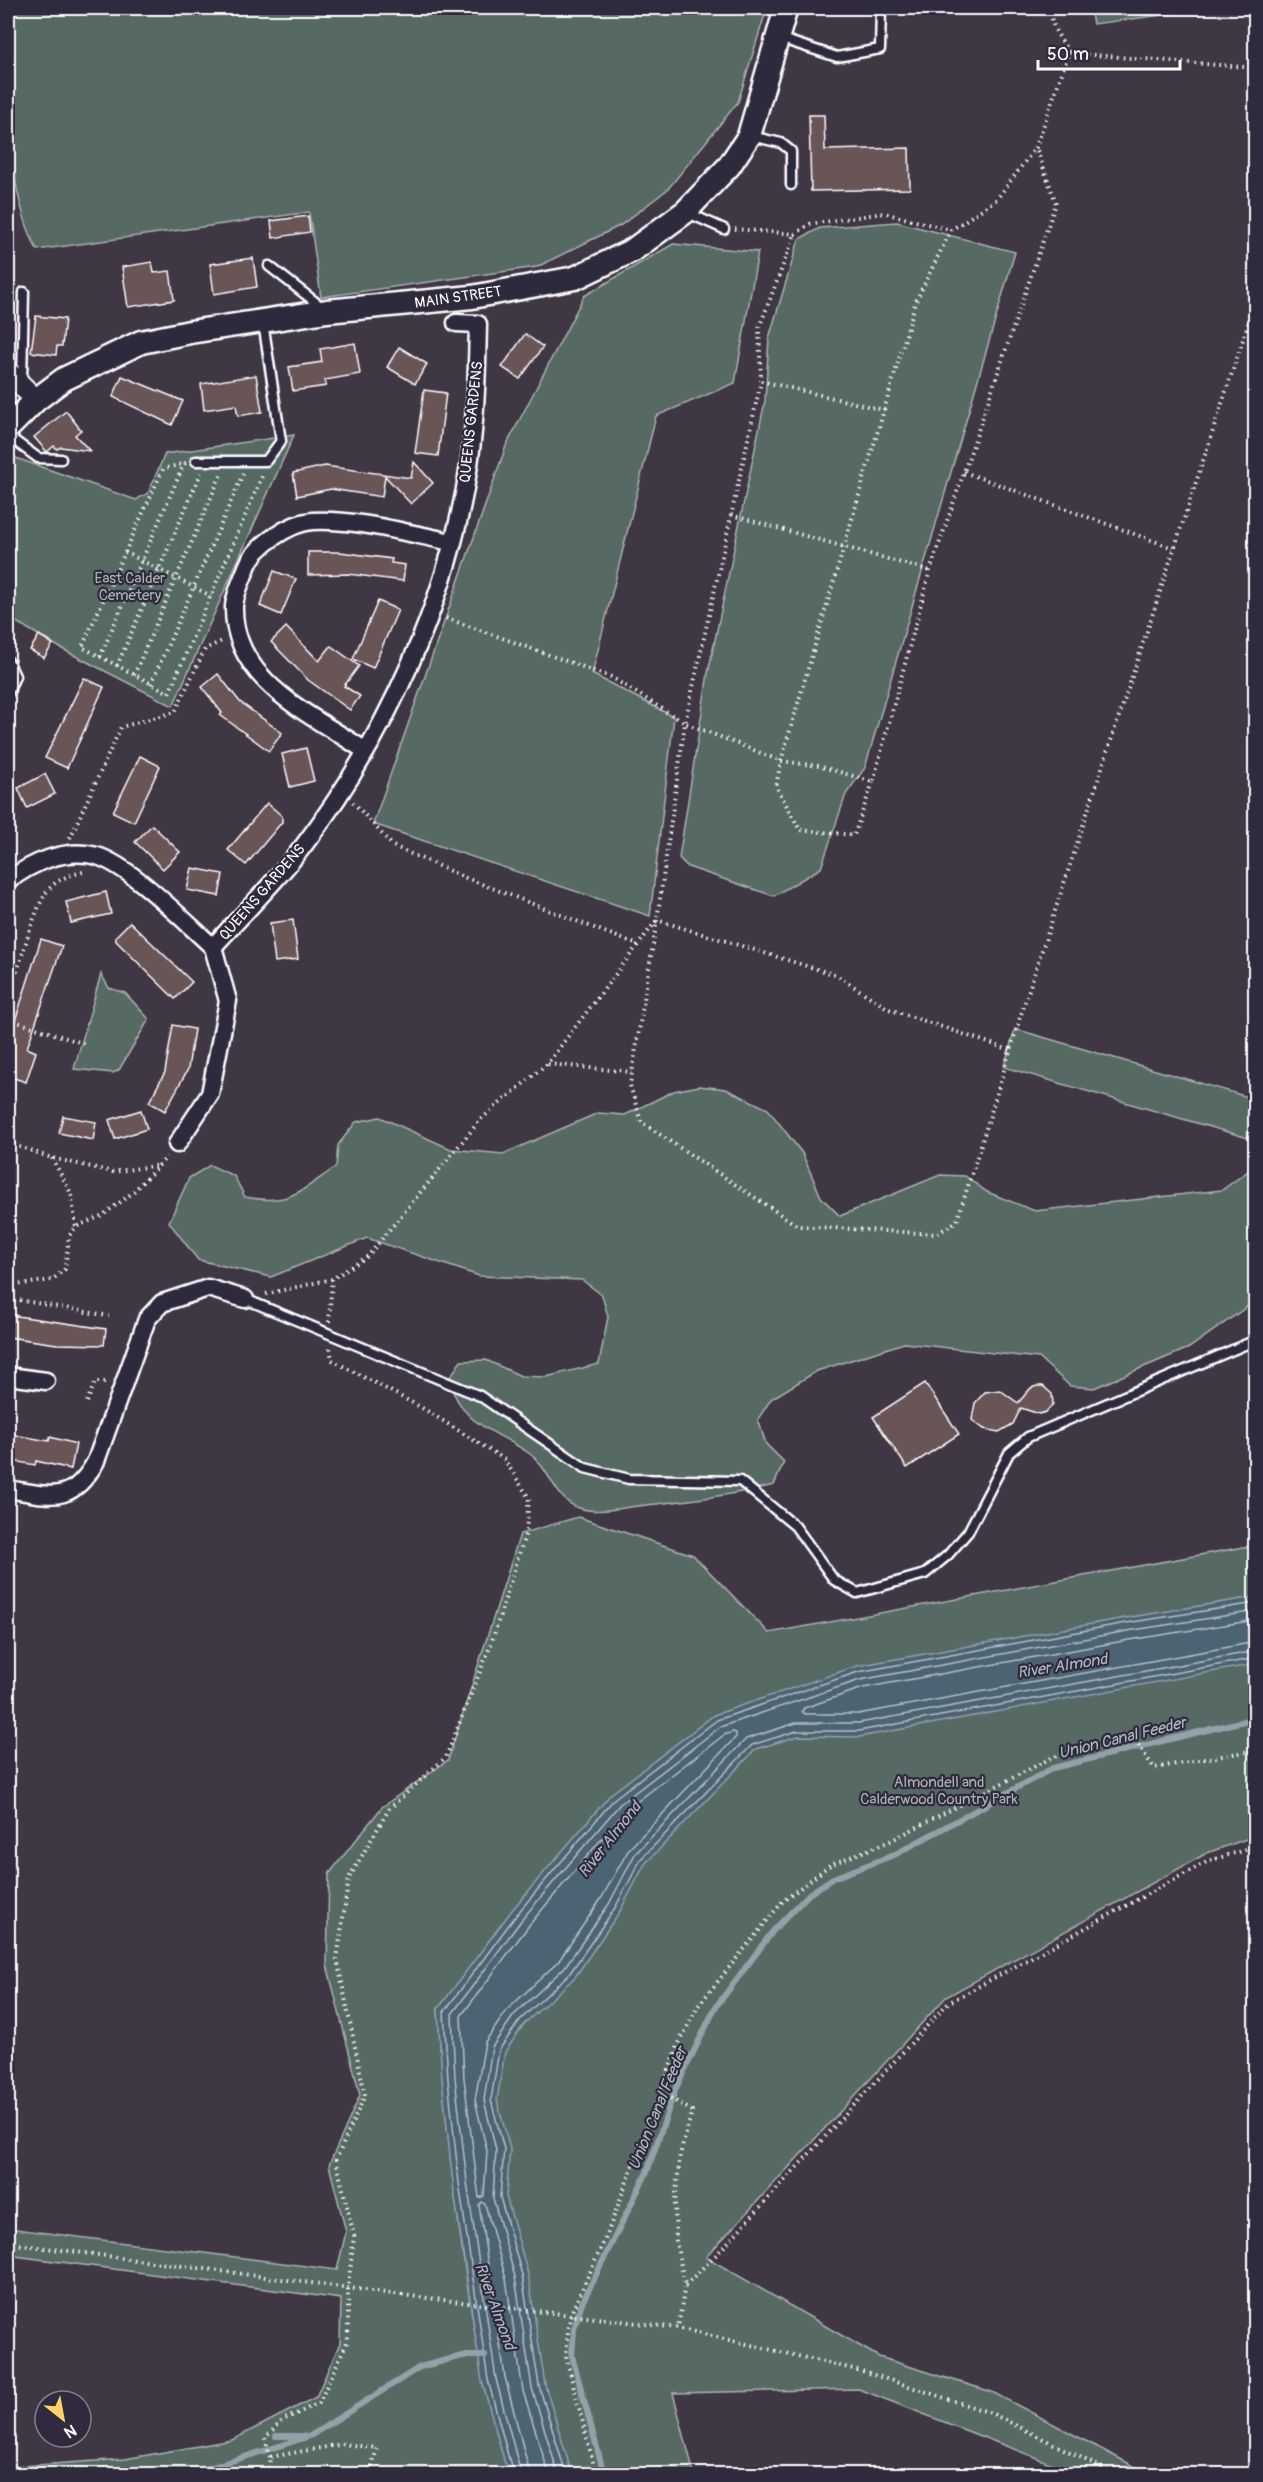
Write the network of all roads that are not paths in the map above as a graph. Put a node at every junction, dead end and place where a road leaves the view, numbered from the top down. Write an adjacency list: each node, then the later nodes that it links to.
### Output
1 (786, 8): 3 (main road, MAIN STREET)
2 (880, 8): 3 (lane)
3 (778, 38): 4 (main road, MAIN STREET)
4 (749, 136): 5 (lane); 6 (main road, MAIN STREET)
5 (790, 185)
6 (685, 212): 7 (lane); 10 (main road, MAIN STREET)
7 (724, 229)
8 (269, 266): 10 (lane)
9 (24, 292): 14 (lane)
10 (327, 311): 11 (main road, MAIN STREET)
11 (263, 322): 14 (main road, MAIN STREET); 18 (lane)
12 (456, 323): 19 (street, QUEENS GARDENS)
13 (8, 372): 14 (street)
14 (29, 393): 15 (main road, MAIN STREET)
15 (8, 428)
16 (8, 436): 17 (lane)
17 (61, 459)
18 (201, 461)
19 (452, 542): 22 (street, QUEENS GARDENS); 22 (street)
20 (8, 661): 21 (lane)
21 (8, 693)
22 (364, 750): 24 (street, QUEENS GARDENS)
23 (8, 881): 24 (street, QUEENS GARDENS)
24 (213, 947): 25 (street)
25 (177, 1144)
26 (245, 1299): 27 (lane); 30 (street)
27 (1256, 1340)
28 (8, 1376): 29 (street)
29 (46, 1382)
30 (8, 1489)

